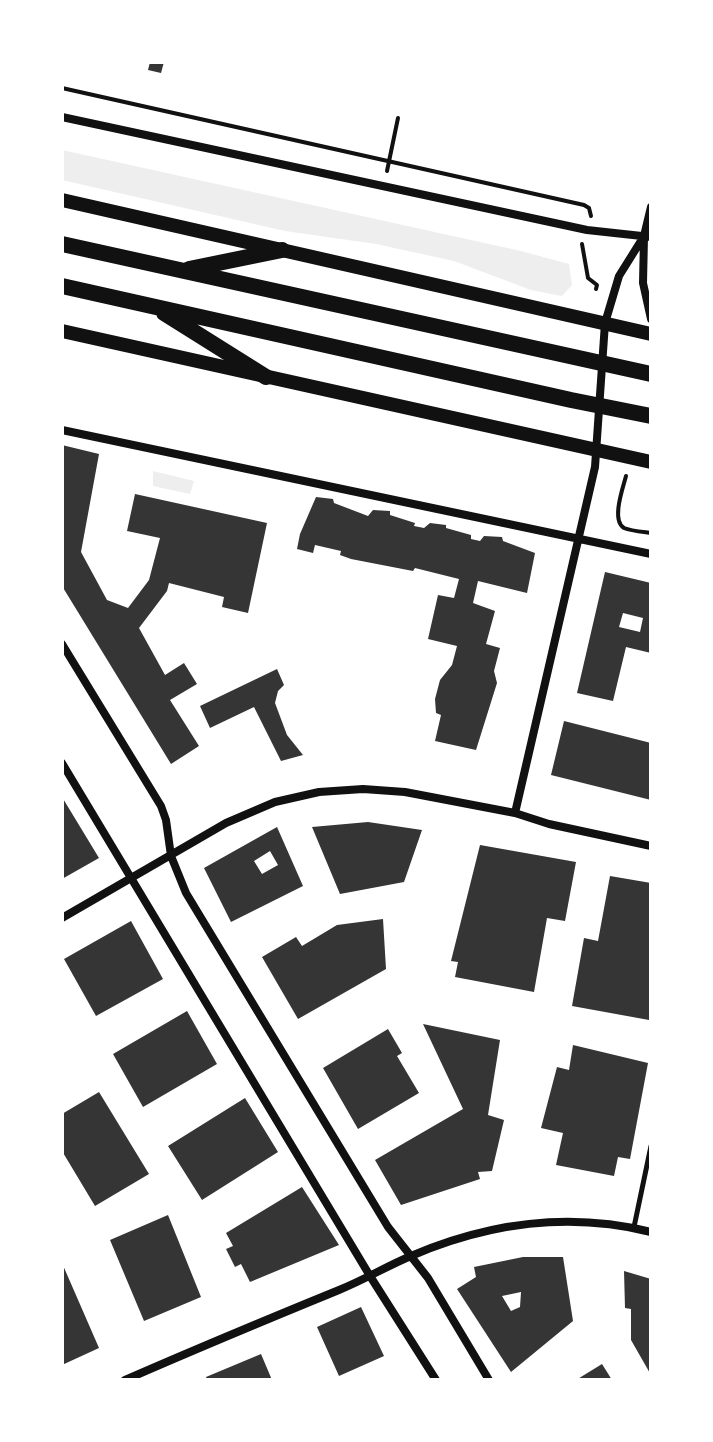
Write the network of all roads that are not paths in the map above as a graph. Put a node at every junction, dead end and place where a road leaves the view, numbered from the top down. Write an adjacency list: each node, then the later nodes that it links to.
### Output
1 (62, 117): 4 (street)
2 (62, 200): 6 (main road)
3 (651, 207): 4 (street)
4 (648, 237): 10 (street); 11 (street)
5 (62, 244): 7 (main road)
6 (282, 250): 7 (main road); 11 (main road)
7 (184, 271): 14 (main road)
8 (62, 286): 9 (main road)
9 (152, 306): 16 (main road); 17 (main road)
10 (651, 319)
11 (605, 323): 13 (main road); 14 (street)
12 (62, 331): 16 (main road)
13 (651, 334)
14 (601, 362): 15 (main road); 17 (street)
15 (651, 374)
16 (266, 377): 20 (main road)
17 (599, 406): 18 (main road); 20 (street)
18 (651, 416)
19 (62, 430): 22 (street)
20 (596, 450): 21 (main road); 22 (street)
21 (651, 462)
22 (580, 539): 23 (street); 26 (street)
23 (651, 554)
24 (62, 644): 28 (street)
25 (62, 763): 29 (street)
26 (515, 813): 27 (street); 28 (street)
27 (651, 846)
28 (171, 856): 29 (street); 34 (street)
29 (130, 881): 30 (street); 35 (street)
30 (62, 918)
31 (651, 1146): 32 (lane)
32 (634, 1227): 33 (street); 34 (street)
33 (651, 1232)
34 (411, 1256): 35 (street); 38 (street)
35 (370, 1276): 36 (street); 37 (street)
36 (125, 1380)
37 (436, 1380)
38 (489, 1380)

